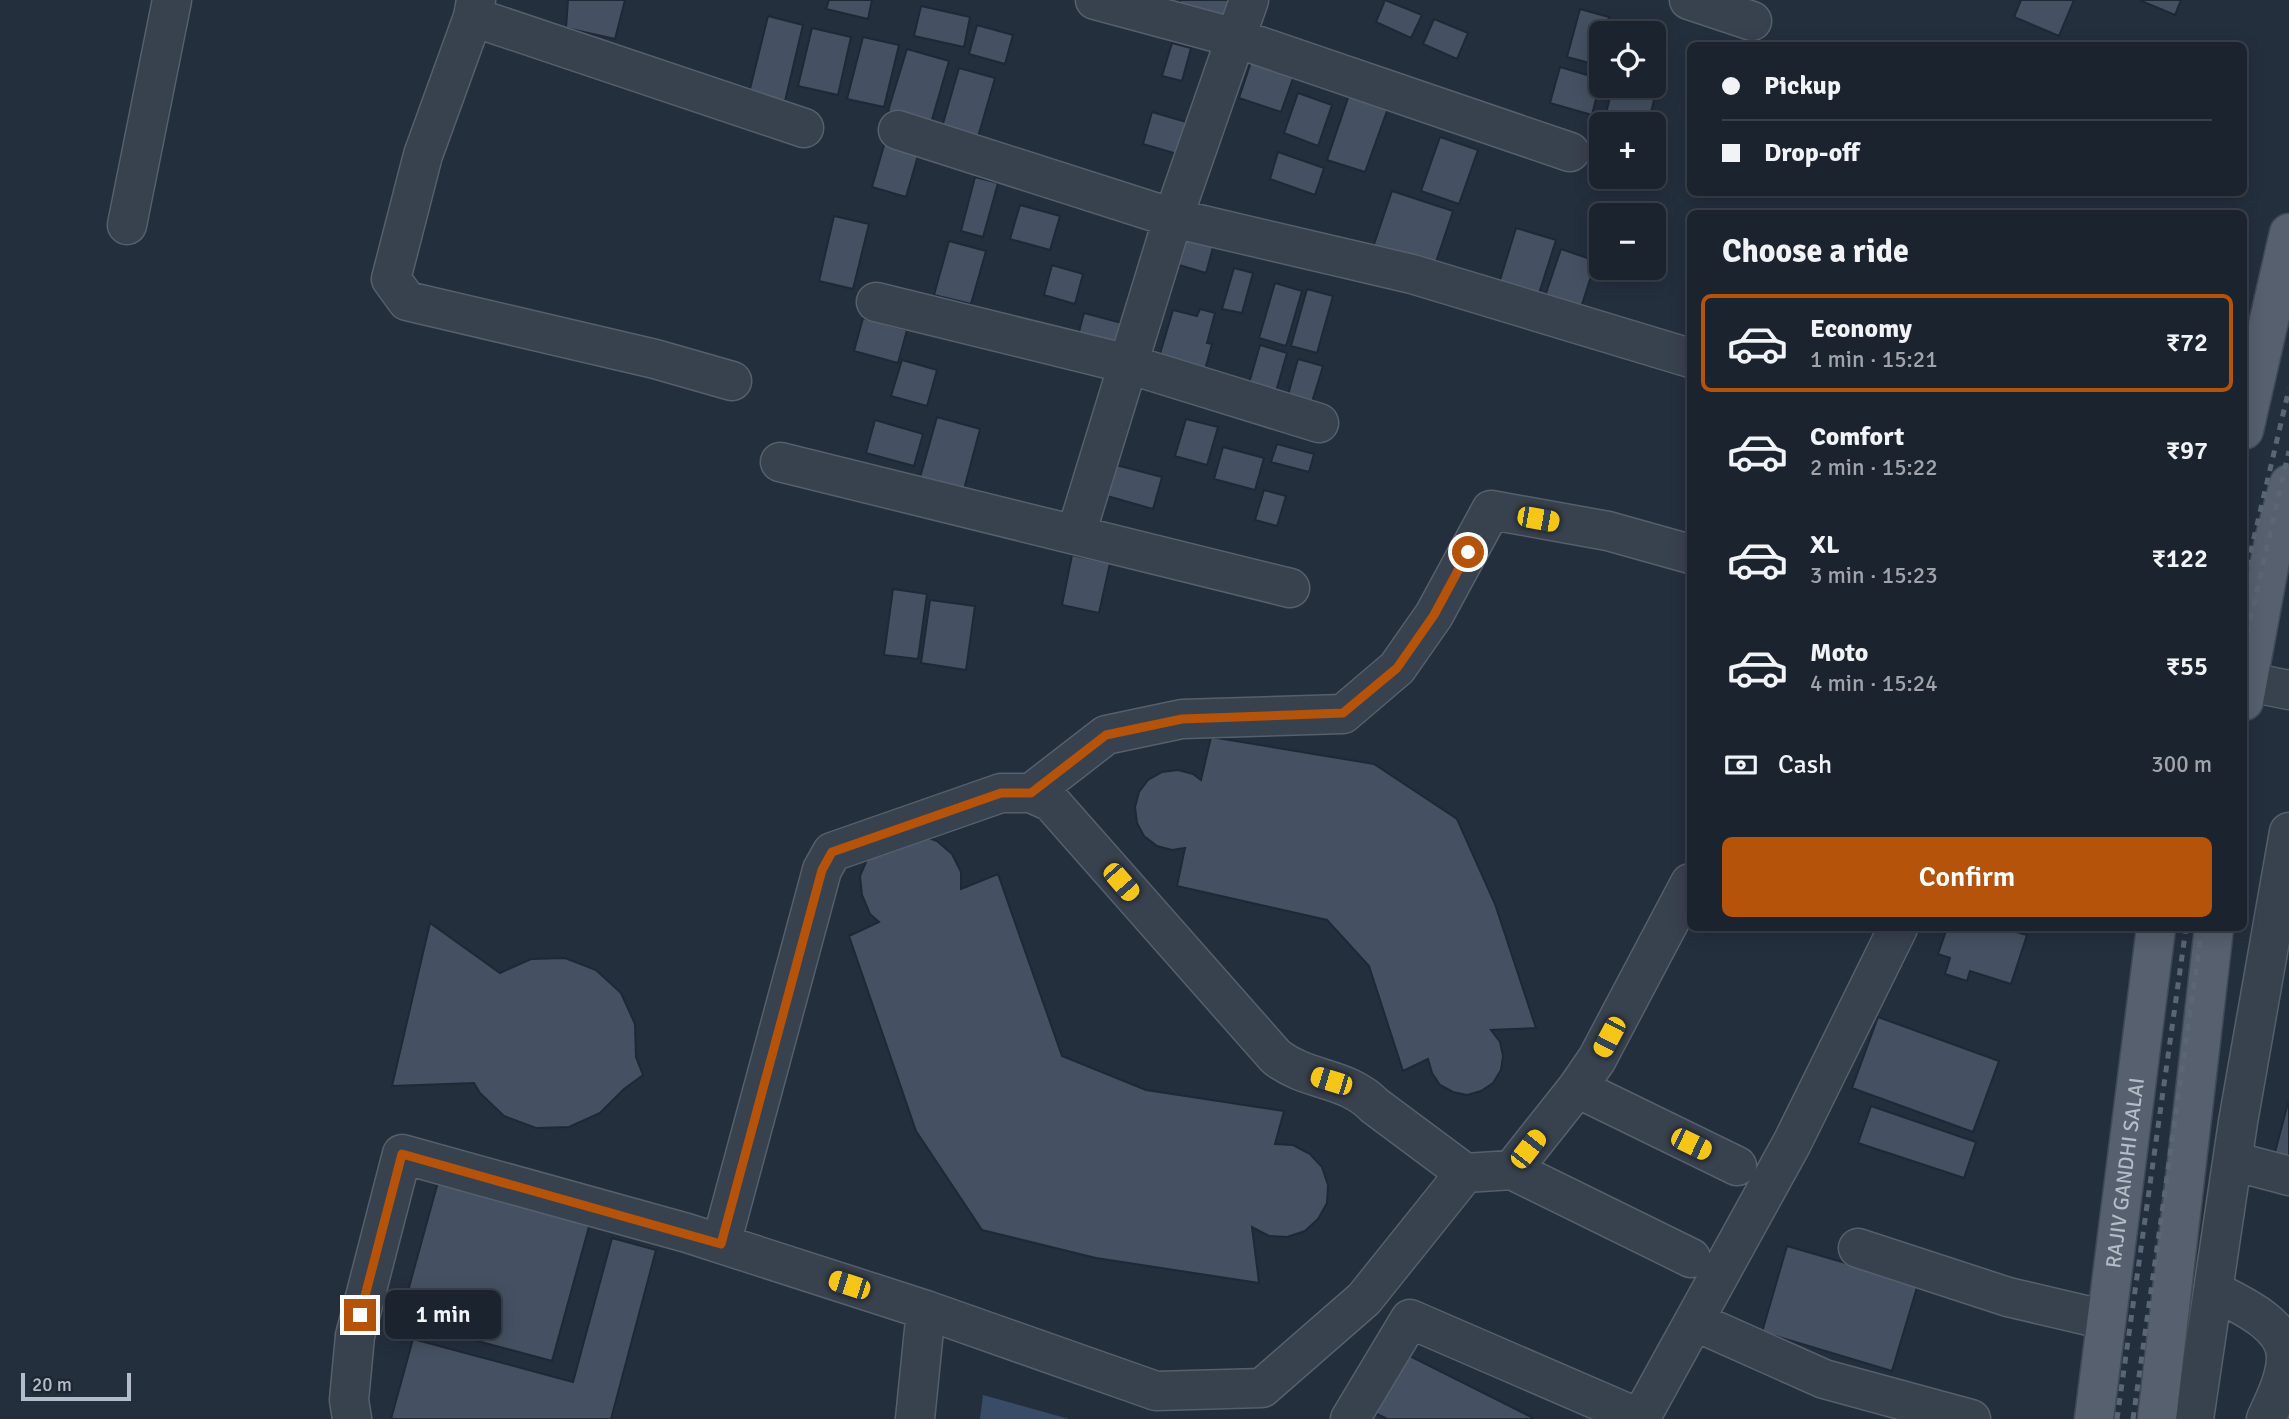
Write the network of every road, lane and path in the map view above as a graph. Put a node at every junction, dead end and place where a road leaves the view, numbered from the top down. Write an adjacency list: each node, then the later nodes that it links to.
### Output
1 (172, 0): 12 (street)
2 (1095, 0): 7 (street)
3 (1249, 0): 7 (street)
4 (1689, 0): 6 (street)
5 (474, 8): 8 (street); 17 (street)
6 (1752, 21)
7 (1236, 38): 10 (street); 11 (street)
8 (804, 128)
9 (898, 130): 11 (street)
10 (1570, 152)
11 (1173, 218): 15 (street); 16 (street)
12 (127, 225)
13 (2289, 233): 18 (main road)
14 (876, 302): 16 (street)
15 (1687, 357)
16 (1128, 365): 19 (street); 22 (street)
17 (732, 381)
18 (2247, 417)
19 (1319, 424)
20 (780, 462): 22 (street)
21 (2289, 484): 25 (main road)
22 (1076, 534): 24 (street)
23 (1687, 553): 28 (street)
24 (1290, 588)
25 (2247, 673)
26 (2247, 688): 27 (street)
27 (2289, 690)
28 (1031, 793): 40 (street); 42 (street)
29 (2289, 832): 36 (street)
30 (1687, 889): 34 (street)
31 (1897, 931): 48 (street)
32 (2155, 931): 47 (main road, RAJIV GANDHI SALAI)
33 (2214, 931): 35 (main road)
34 (1577, 1088): 38 (street); 39 (street)
35 (2191, 1117): 36 (street); 55 (main road)
36 (2238, 1122): 37 (street)
37 (2233, 1161): 41 (street); 45 (street)
38 (1737, 1166)
39 (1512, 1170): 40 (street); 44 (street)
40 (1465, 1172): 46 (street)
41 (2289, 1176)
42 (721, 1244): 46 (street); 50 (street)
43 (1858, 1248): 47 (street)
44 (1691, 1258)
45 (2214, 1291): 56 (street); 57 (street)
46 (926, 1310): 51 (street)
47 (2106, 1320): 54 (main road, RAJIV GANDHI SALAI)
48 (1694, 1321): 49 (street); 53 (street)
49 (1947, 1416)
50 (352, 1419)
51 (915, 1419)
52 (1350, 1419): 53 (street)
53 (1640, 1419)
54 (2094, 1419)
55 (2157, 1419)
56 (2194, 1419)
57 (2266, 1419)

